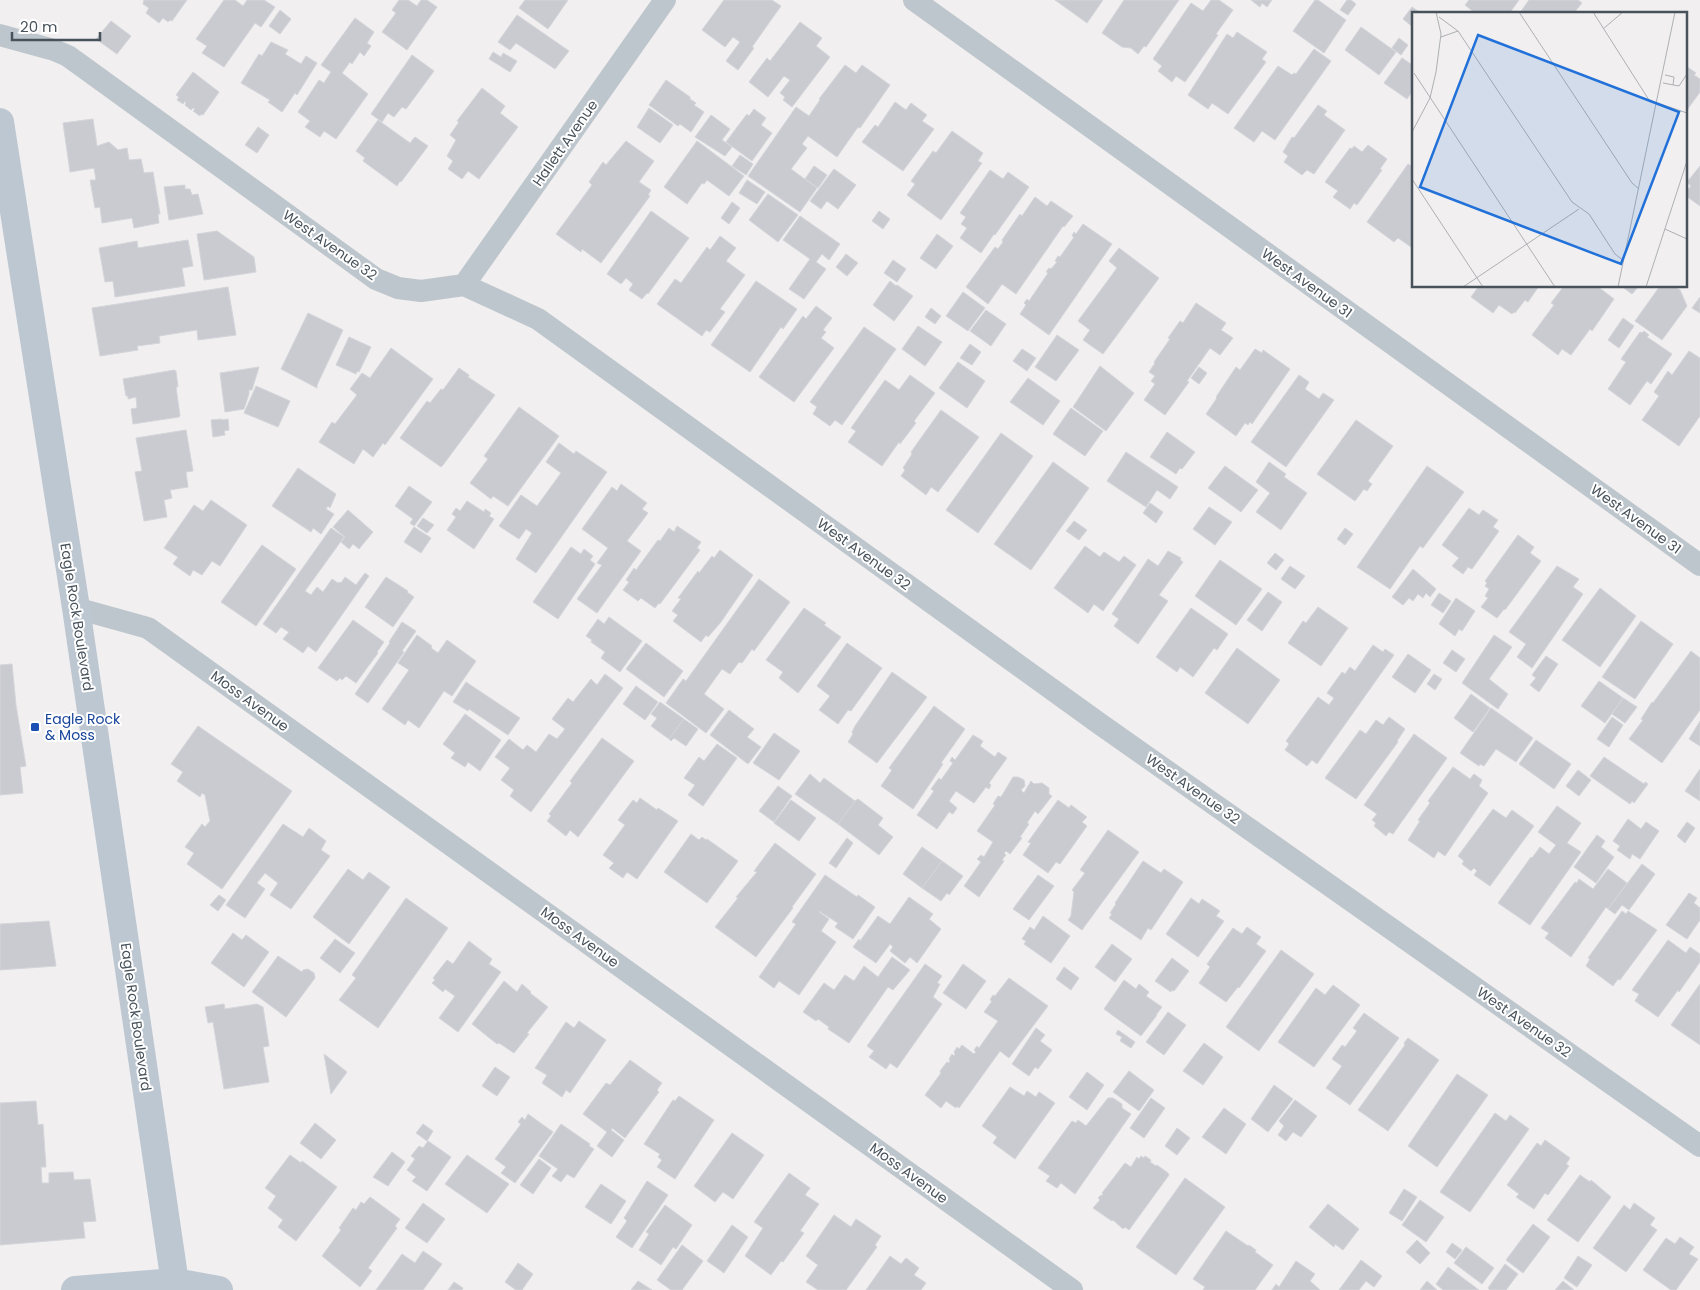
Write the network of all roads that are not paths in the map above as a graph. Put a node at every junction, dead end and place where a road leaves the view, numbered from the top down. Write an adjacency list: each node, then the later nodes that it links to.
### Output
1 (665, 0): 5 (street, Hallett Avenue)
2 (914, 0): 6 (street, West Avenue 31)
3 (0, 35): 5 (street, West Avenue 32)
4 (0, 122): 7 (main road, Eagle Rock Boulevard)
5 (464, 285): 8 (street, West Avenue 32)
6 (1700, 565)
7 (76, 608): 9 (main road, Eagle Rock Boulevard); 12 (street, Moss Avenue)
8 (1700, 1146)
9 (176, 1286): 10 (main road); 11 (main road)
10 (75, 1290)
11 (219, 1290)
12 (1072, 1290)

